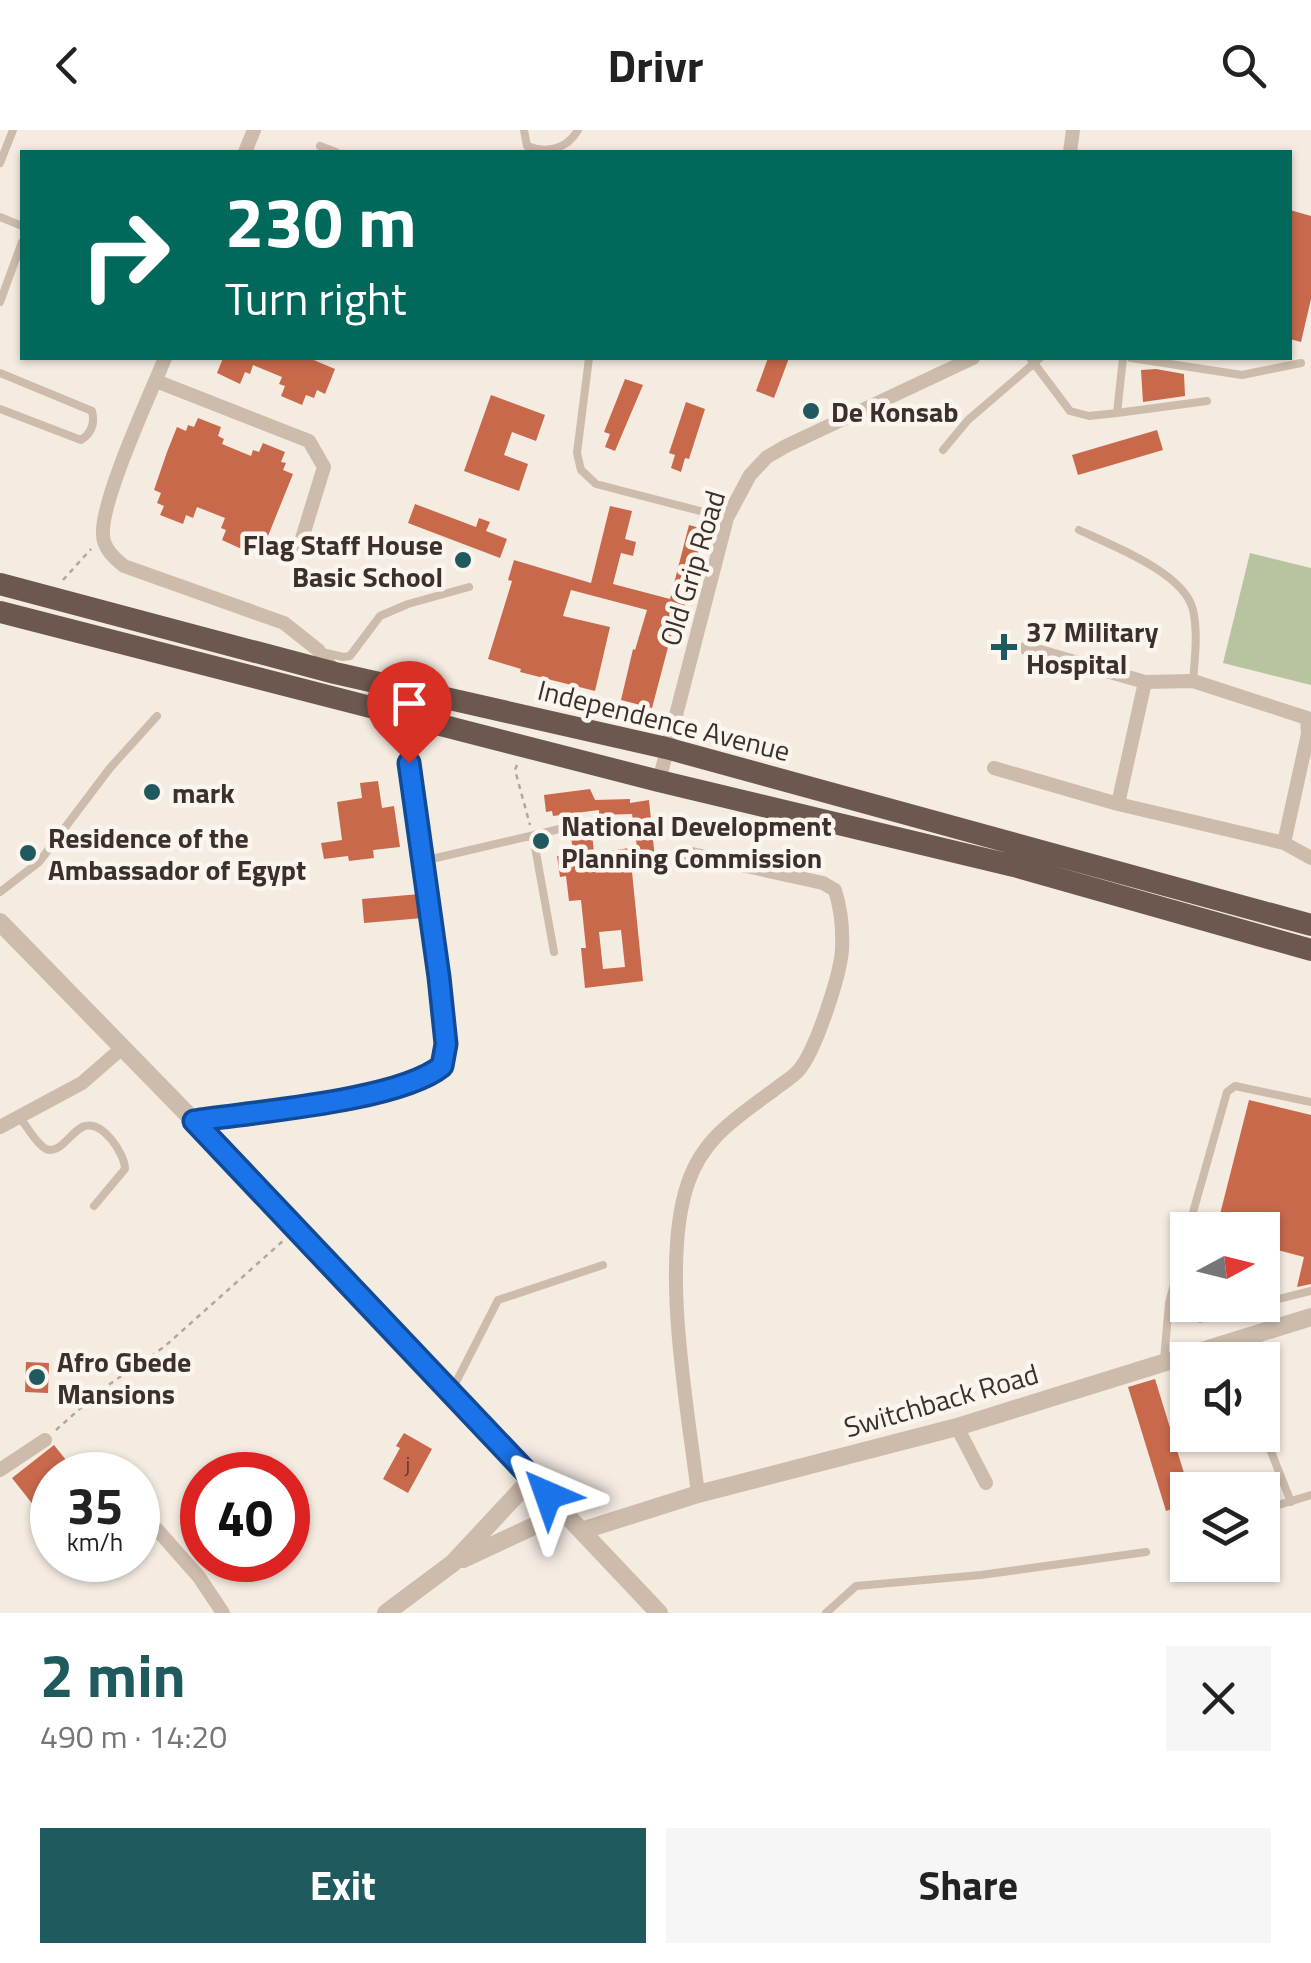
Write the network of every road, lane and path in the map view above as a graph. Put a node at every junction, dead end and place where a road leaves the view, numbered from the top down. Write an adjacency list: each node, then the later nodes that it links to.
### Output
1 (13, 130): 6 (lane)
2 (524, 130): 3 (lane)
3 (578, 130)
4 (320, 146): 5 (lane)
5 (331, 150)
6 (0, 163)
7 (20, 247): 8 (lane)
8 (0, 302)
9 (164, 360): 17 (street)
10 (588, 360): 22 (lane)
11 (968, 360): 22 (street, Old Grip Road)
12 (1035, 360): 20 (lane); 21 (lane)
13 (1122, 360): 20 (lane)
14 (1143, 360): 15 (lane)
15 (1302, 363)
16 (0, 373): 19 (lane)
17 (156, 382): 24 (street); 25 (street)
18 (1207, 401): 20 (lane)
19 (0, 408)
20 (1116, 414)
21 (943, 450)
22 (727, 518): 37 (street, Old Grip Road)
23 (1079, 530): 33 (lane)
24 (102, 536): 28 (path); 31 (street)
25 (300, 545)
26 (0, 584): 28 (highway, Independence Avenue)
27 (469, 587): 31 (lane)
28 (49, 596): 32 (highway, Independence Avenue)
29 (0, 612): 41 (highway)
30 (1026, 648): 34 (street)
31 (318, 650): 32 (street)
32 (335, 672): 37 (highway, Independence Avenue)
33 (1193, 681): 34 (street); 36 (street)
34 (1145, 682): 42 (street)
35 (158, 716): 49 (lane)
36 (1309, 719): 45 (street)
37 (666, 748): 41 (street, Old Grip Road); 51 (highway, Independence Avenue)
38 (519, 759): 44 (path)
39 (409, 763): 48 (lane)
40 (994, 768): 42 (street)
41 (659, 781): 52 (highway)
42 (1118, 804): 45 (street)
43 (589, 822): 44 (lane)
44 (533, 836): 48 (lane); 53 (lane)
45 (1284, 843): 47 (street)
46 (683, 852): 78 (street)
47 (1311, 858)
48 (423, 860): 57 (lane)
49 (0, 892)
50 (0, 922): 54 (street)
51 (1311, 924)
52 (1311, 950)
53 (554, 952)
54 (121, 1049): 56 (street); 57 (street)
55 (1311, 1102): 60 (lane)
56 (20, 1118): 58 (street); 59 (lane)
57 (194, 1121): 61 (street)
58 (0, 1126)
59 (94, 1206)
60 (1193, 1212)
61 (297, 1230): 71 (street); 73 (path)
62 (602, 1265): 71 (lane)
63 (1311, 1291): 65 (lane)
64 (1170, 1299): 66 (lane)
65 (1280, 1299)
66 (1169, 1303): 70 (lane)
67 (1311, 1317): 68 (street, Switchback Road)
68 (1229, 1342)
69 (1170, 1359): 70 (street, Switchback Road)
70 (1164, 1361): 72 (street, Switchback Road)
71 (451, 1392): 76 (street)
72 (957, 1426): 77 (street); 78 (street, Switchback Road)
73 (46, 1440): 75 (street)
74 (1271, 1452): 80 (lane)
75 (0, 1470)
76 (532, 1478): 82 (street); 86 (street)
77 (986, 1483)
78 (698, 1494): 83 (street, Switchback Road)
79 (1311, 1496): 80 (lane)
80 (1291, 1502): 81 (lane)
81 (1280, 1505)
82 (564, 1512): 83 (street); 86 (street)
83 (584, 1530): 89 (street)
84 (160, 1532): 87 (street)
85 (1146, 1552): 90 (lane)
86 (453, 1563): 88 (street)
87 (222, 1613)
88 (386, 1613)
89 (659, 1613)
90 (826, 1613)

